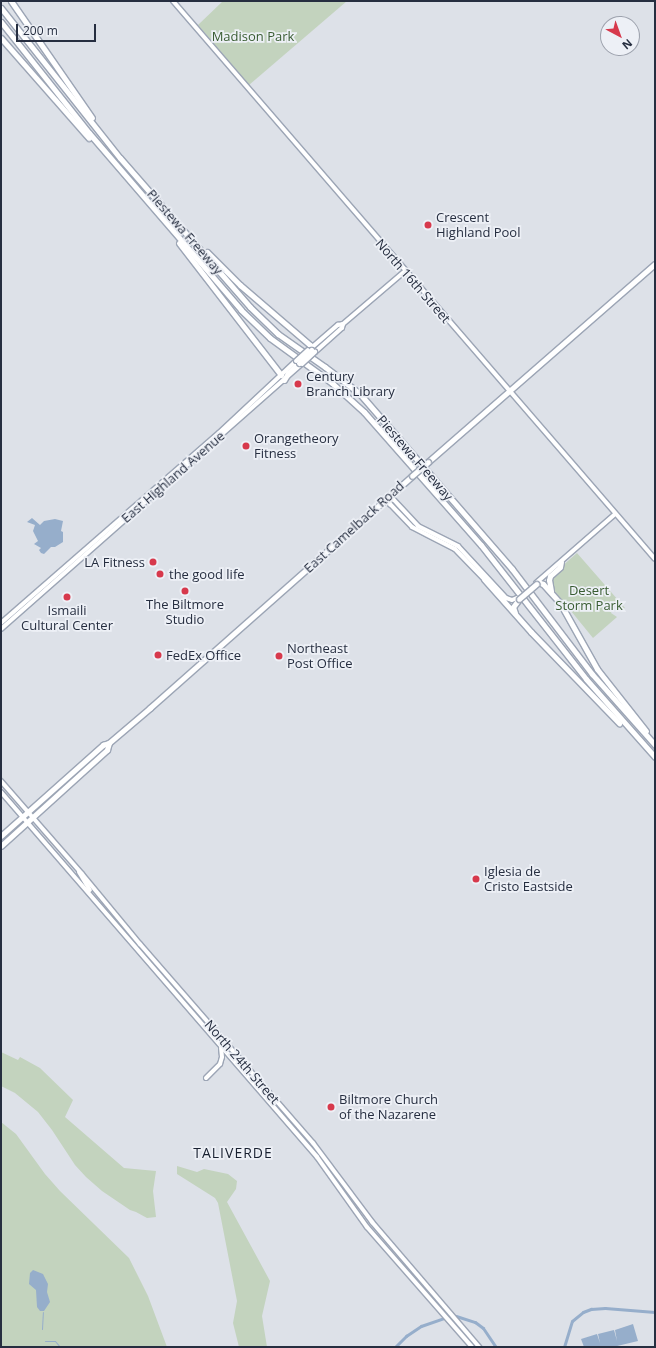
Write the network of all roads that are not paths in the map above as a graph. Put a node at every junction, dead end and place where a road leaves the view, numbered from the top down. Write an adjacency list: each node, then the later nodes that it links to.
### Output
1 (7, 1): 4 (highway)
2 (11, 1): 4 (highway)
3 (173, 1): 13 (main road, North 16th Street)
4 (14, 7): 8 (highway)
5 (1, 8): 8 (highway, Piestewa Freeway)
6 (1, 22): 9 (highway, Piestewa Freeway)
7 (1, 38): 9 (highway)
8 (136, 174): 10 (highway, Piestewa Freeway)
9 (129, 180): 11 (highway, Piestewa Freeway)
10 (160, 201): 14 (highway); 32 (highway, Piestewa Freeway)
11 (152, 207): 15 (highway); 29 (highway, Piestewa Freeway)
12 (655, 264): 16 (main road, East Camelback Road)
13 (405, 270): 14 (main road); 16 (main road, North 16th Street)
14 (312, 349): 15 (highway, bridge)
15 (282, 377): 19 (main road, East Highland Avenue)
16 (509, 392): 17 (main road, East Camelback Road, bridge); 18 (main road, North 16th Street)
17 (387, 497): 22 (main road); 25 (main road); 31 (main road, East Camelback Road)
18 (615, 514): 20 (main road, North 16th Street); 21 (main road)
19 (82, 555): 27 (main road, East Highland Avenue); 28 (main road, East Highland Avenue)
20 (655, 560)
21 (561, 562): 23 (main road); 24 (highway)
22 (484, 579): 25 (main road); 26 (highway)
23 (537, 583): 24 (highway); 25 (highway, bridge)
24 (551, 592): 30 (highway)
25 (517, 601): 26 (highway)
26 (515, 614): 29 (highway)
27 (1, 623)
28 (1, 629)
29 (634, 734): 33 (highway, Piestewa Freeway)
30 (655, 740)
31 (109, 743): 36 (main road, East Camelback Road); 38 (main road, East Camelback Road)
32 (655, 745)
33 (655, 757)
34 (1, 781): 36 (main road, North 24th Street)
35 (1, 792): 37 (main road, North 24th Street)
36 (28, 812): 37 (main road, East Camelback Road); 38 (main road, North 24th Street)
37 (22, 816): 39 (main road, North 24th Street); 40 (main road, East Camelback Road)
38 (32, 817): 39 (main road, East Camelback Road); 43 (main road, North 24th Street)
39 (27, 822): 41 (main road, East Camelback Road); 42 (main road, North 24th Street)
40 (1, 836)
41 (1, 846)
42 (66, 866): 43 (main road); 44 (main road, North 24th Street)
43 (80, 873): 44 (main road); 47 (main road, North 24th Street)
44 (109, 916): 45 (main road, North 24th Street)
45 (220, 1045): 46 (main road); 48 (main road, North 24th Street)
46 (206, 1078)
47 (294, 1121): 48 (main road); 50 (main road, North 24th Street)
48 (289, 1125): 49 (main road, North 24th Street)
49 (472, 1347)
50 (480, 1347)

